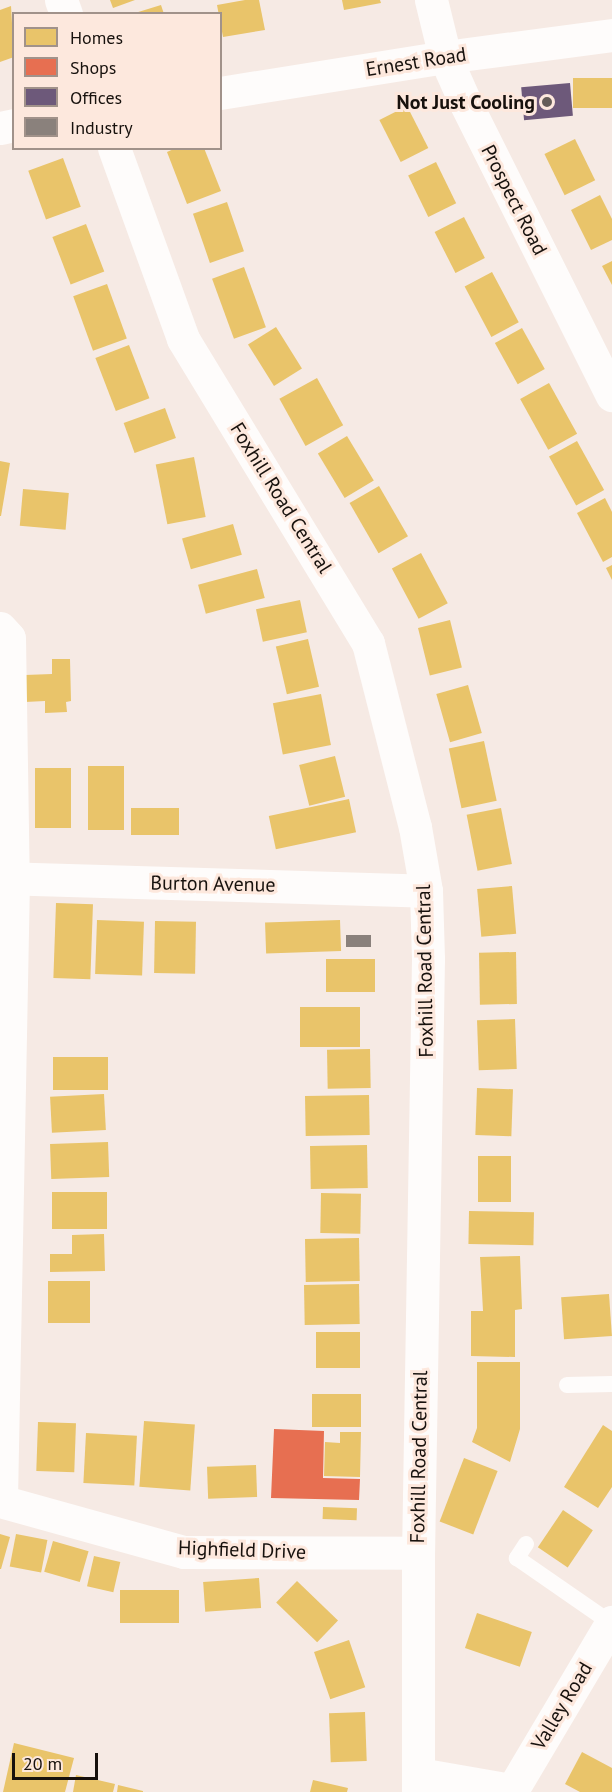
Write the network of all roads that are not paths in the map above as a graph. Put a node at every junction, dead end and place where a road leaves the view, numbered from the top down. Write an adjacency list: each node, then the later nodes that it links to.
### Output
1 (431, 0): 3 (street, Prospect Road)
2 (612, 35): 3 (street, Ernest Road)
3 (445, 57): 4 (street, Ernest Road); 6 (street, Prospect Road)
4 (222, 93)
5 (115, 150): 9 (street, Foxhill Road Central)
6 (612, 395)
7 (0, 628): 8 (street)
8 (7, 879): 9 (street, Burton Avenue); 12 (street)
9 (426, 891): 14 (street, Foxhill Road Central)
10 (612, 1384): 11 (lane)
11 (567, 1386)
12 (1, 1501): 14 (street, Highfield Drive)
13 (526, 1544): 15 (lane)
14 (418, 1554): 16 (street, Foxhill Road Central)
15 (612, 1622): 17 (street, Valley Road)
16 (419, 1783): 17 (street, Valley Road)
17 (511, 1791)

